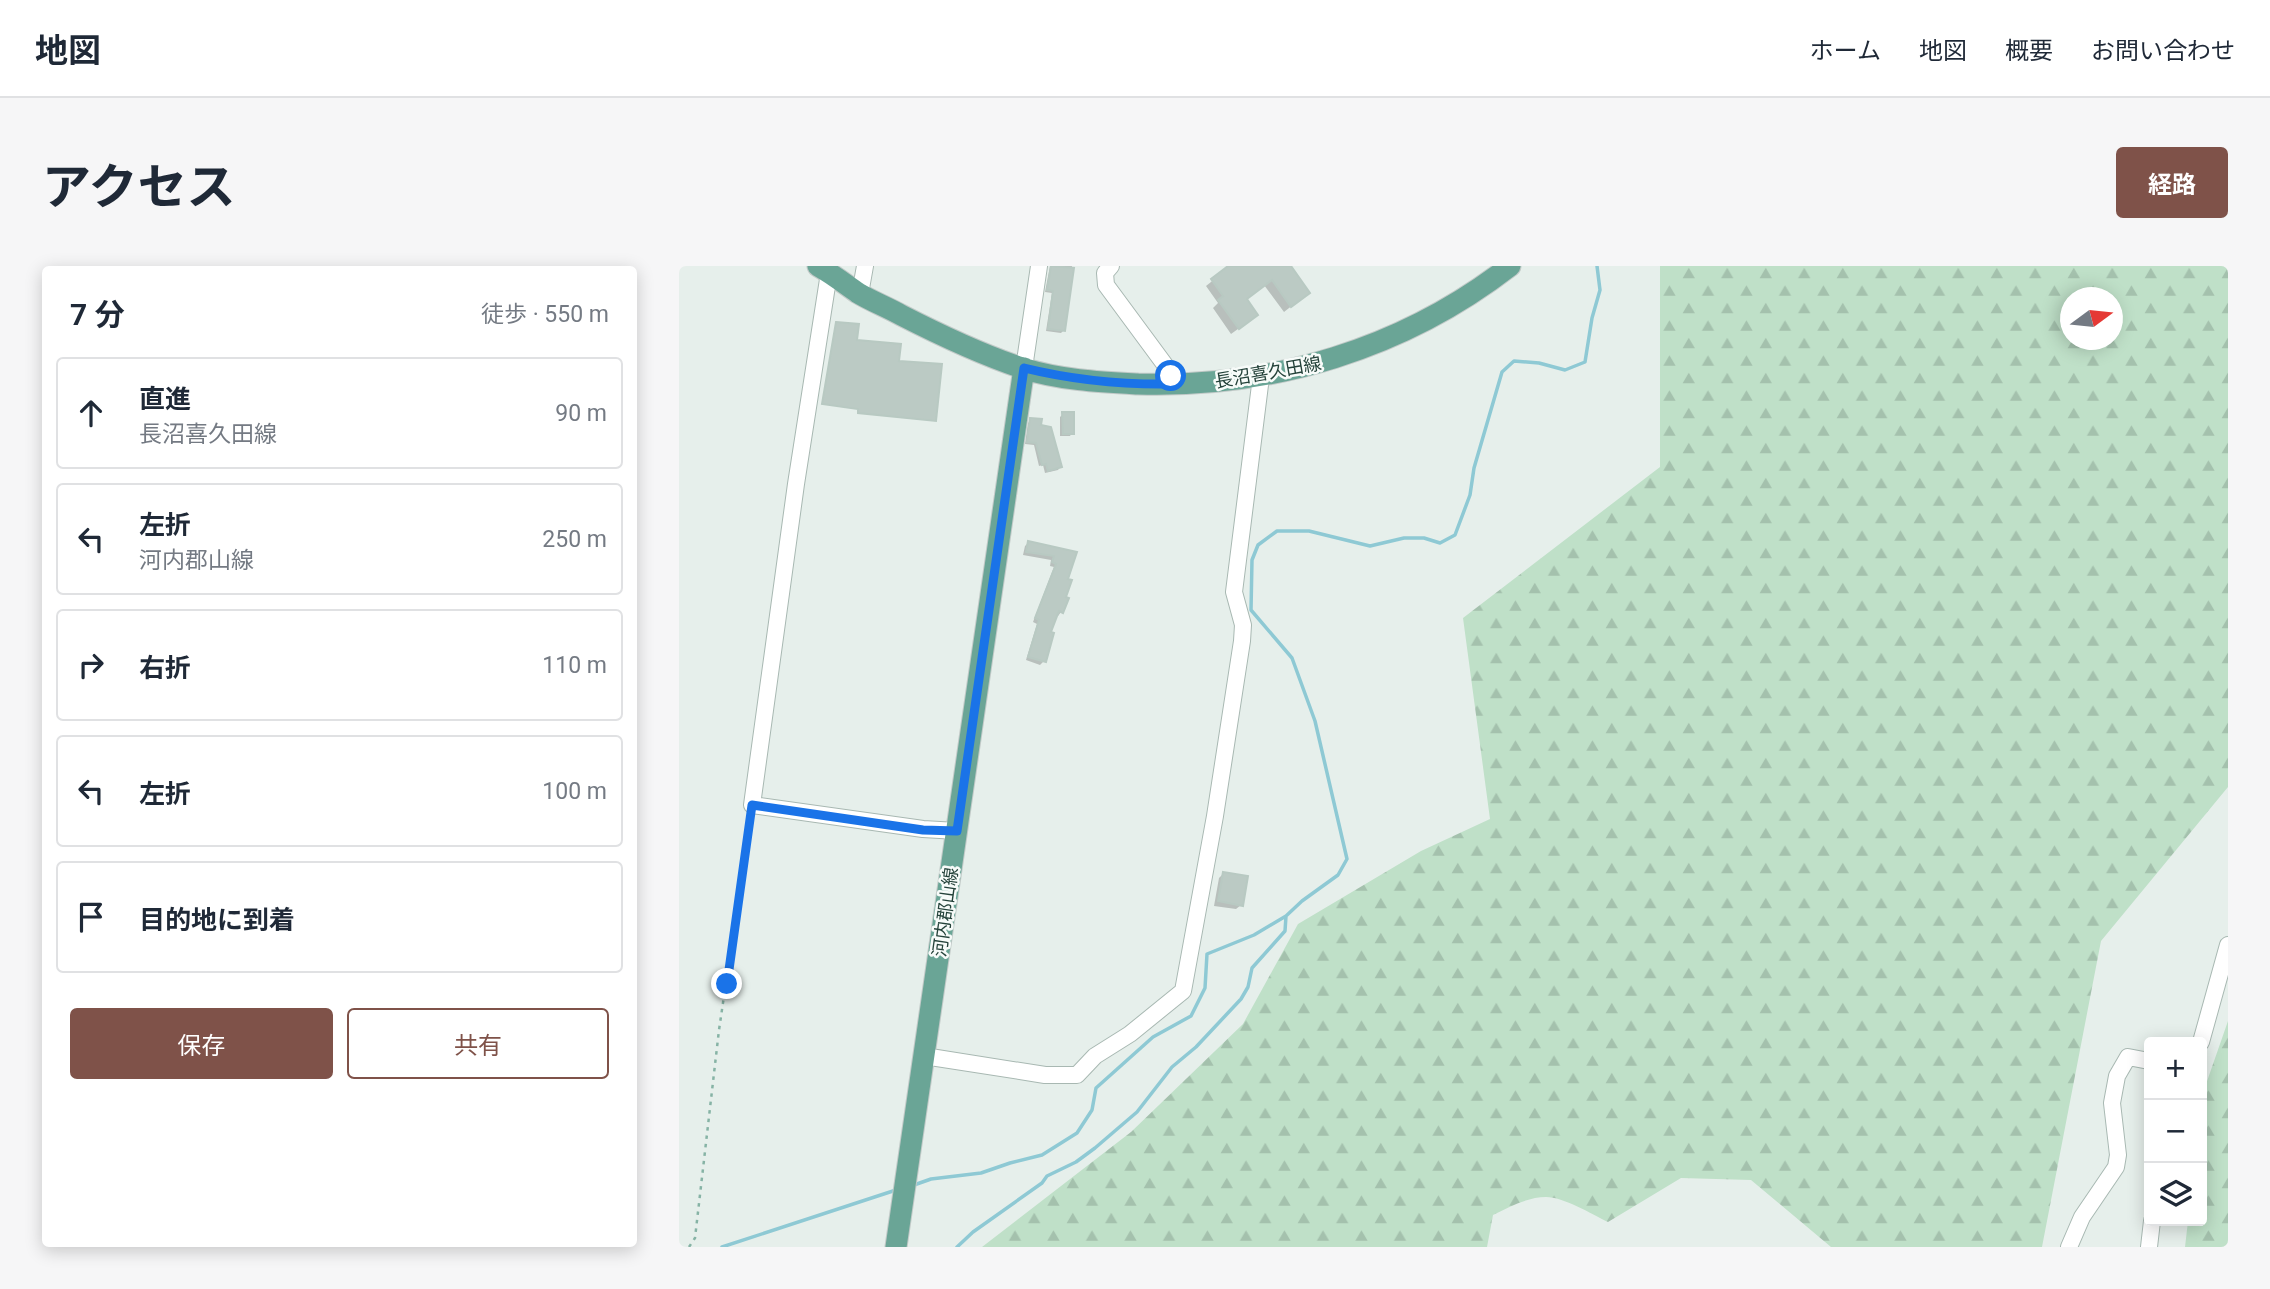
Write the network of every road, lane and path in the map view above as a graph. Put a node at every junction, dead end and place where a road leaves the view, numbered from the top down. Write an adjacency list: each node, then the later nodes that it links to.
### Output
1 (865, 266): 6 (street)
2 (1039, 266): 7 (street)
3 (1111, 266): 9 (street)
4 (1510, 266): 8 (main road, 長沼喜久田線)
5 (824, 269): 6 (main road, 長沼喜久田線); 10 (street)
6 (860, 294): 7 (main road, 長沼喜久田線)
7 (1024, 368): 9 (main road, 長沼喜久田線); 11 (main road, 河内郡山線)
8 (1261, 377): 9 (main road, 長沼喜久田線); 14 (street)
9 (1174, 384)
10 (752, 805): 11 (street); 17 (path)
11 (957, 831): 14 (main road, 河内郡山線)
12 (2228, 945): 13 (street)
13 (2202, 1037)
14 (924, 1056): 18 (main road, 河内郡山線)
15 (2144, 1060): 19 (street)
16 (2151, 1226): 20 (street)
17 (689, 1247)
18 (896, 1247)
19 (2069, 1247)
20 (2149, 1247)

